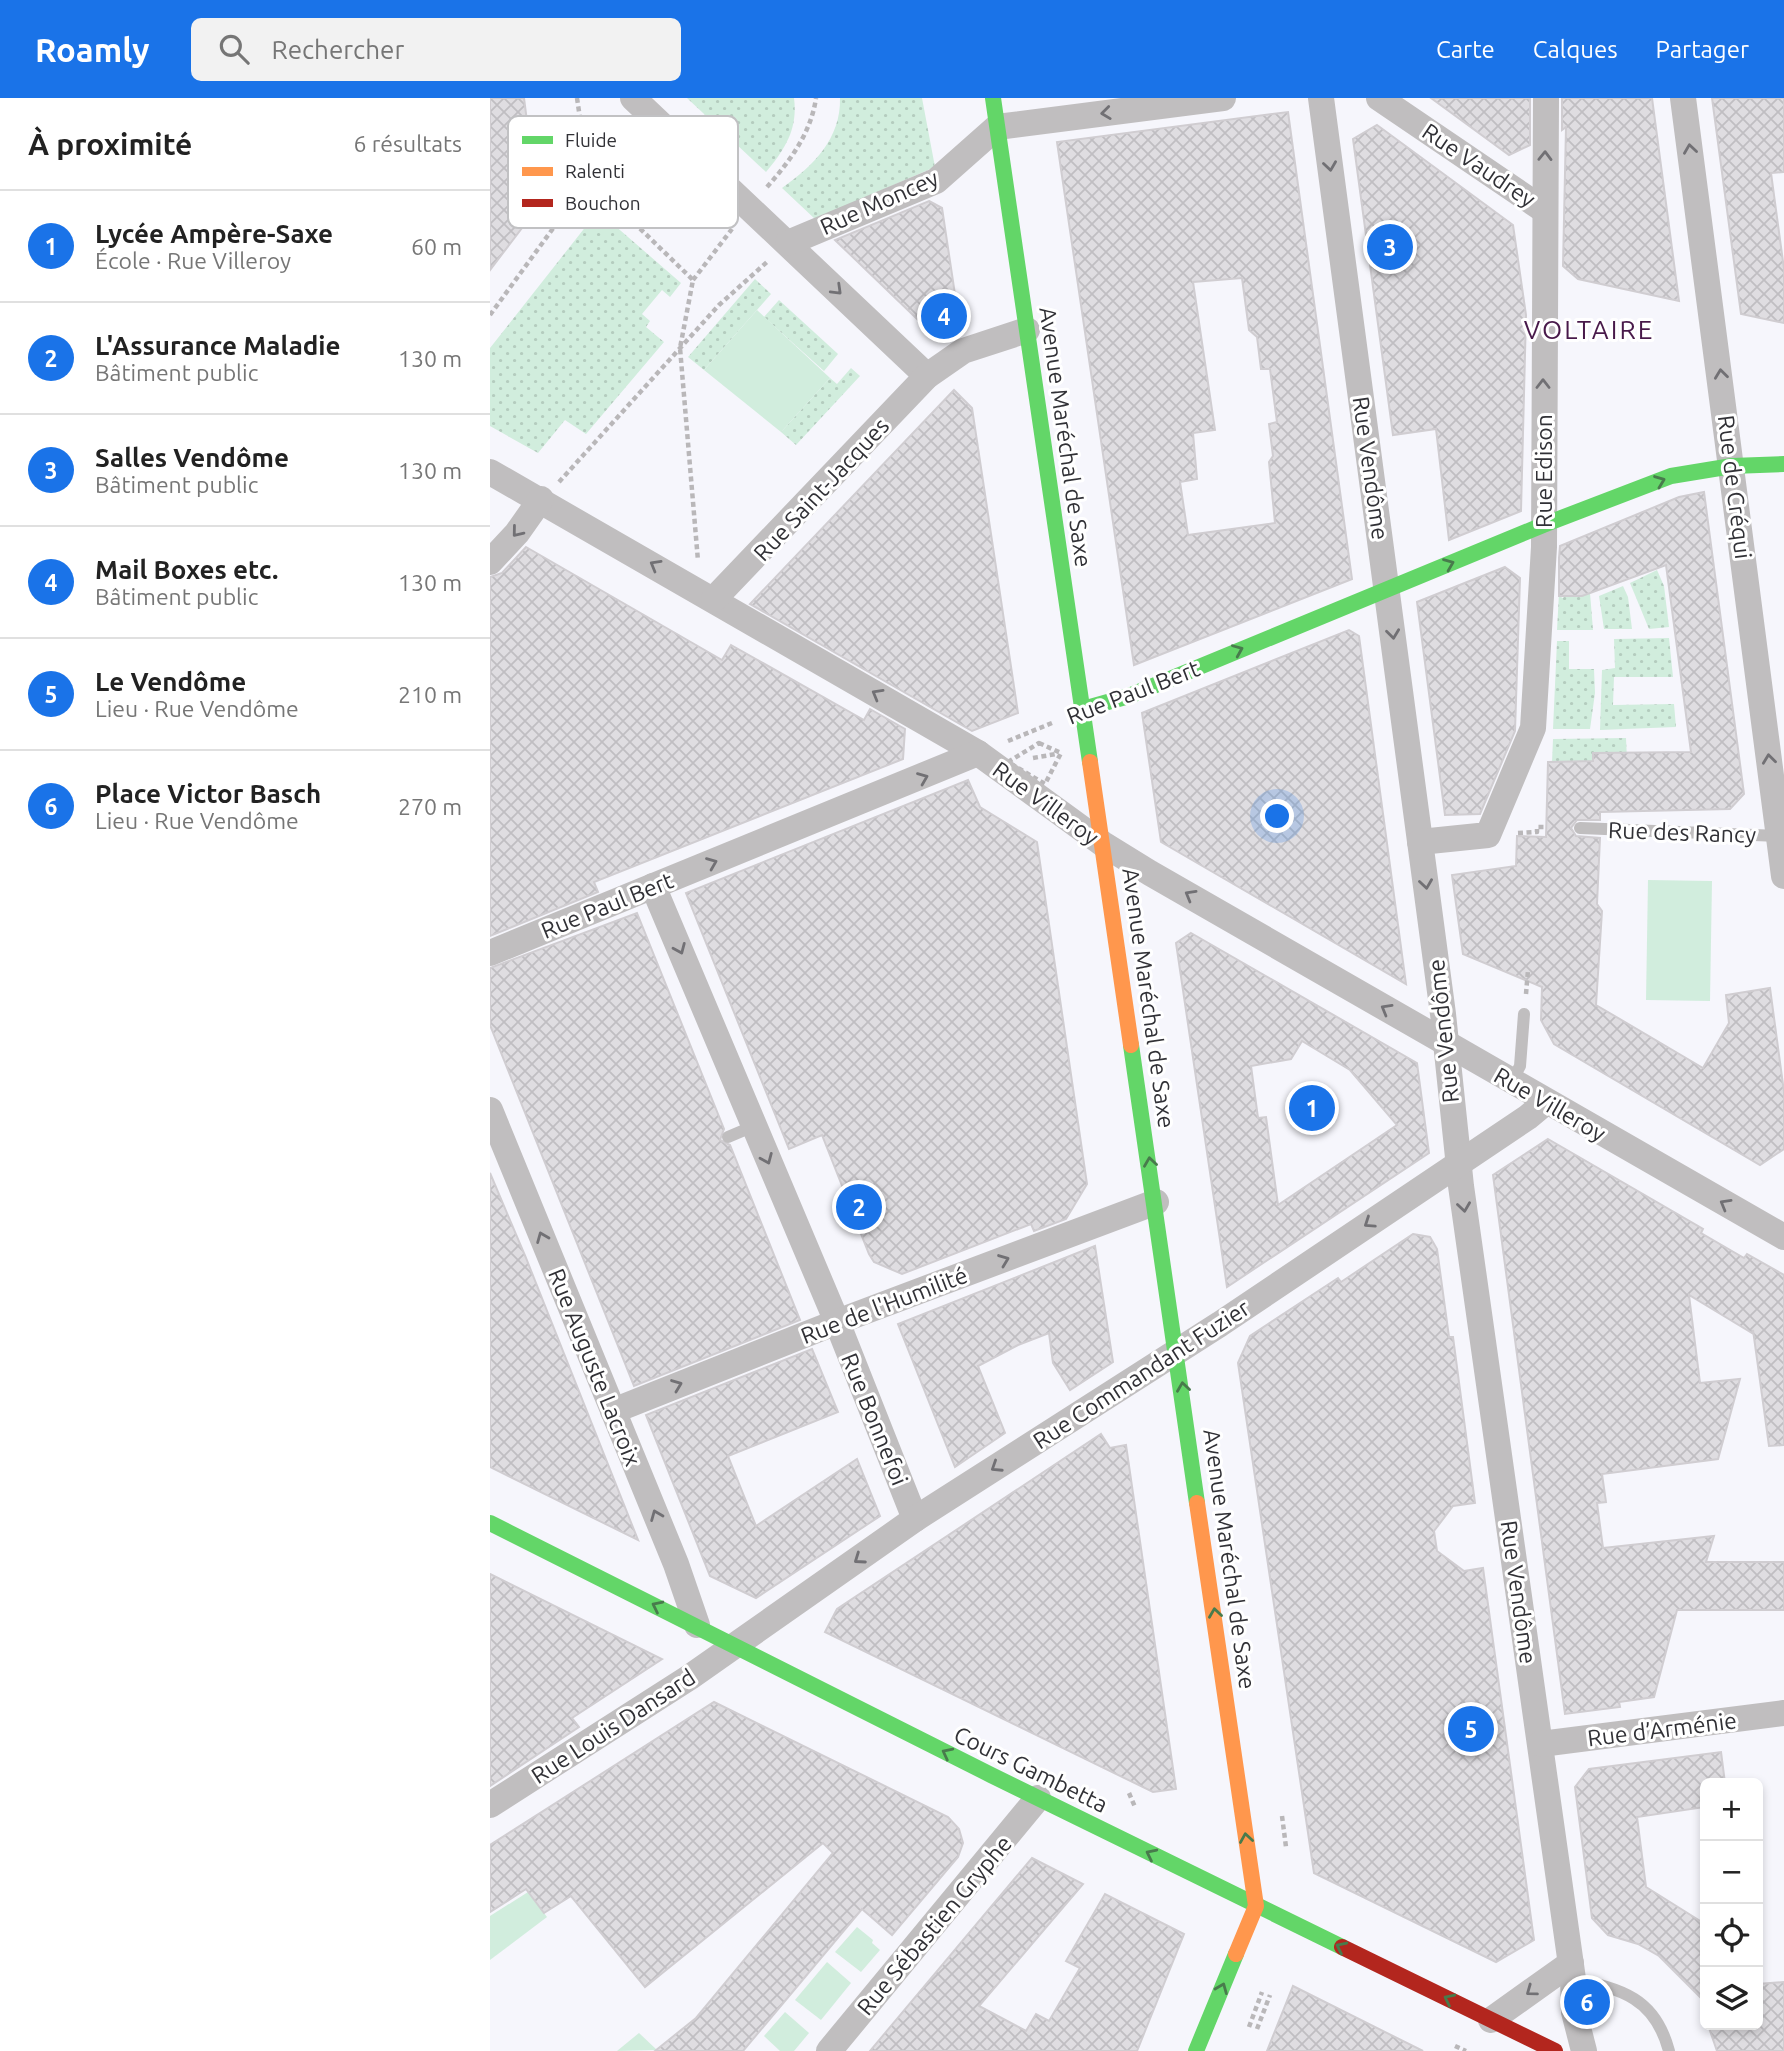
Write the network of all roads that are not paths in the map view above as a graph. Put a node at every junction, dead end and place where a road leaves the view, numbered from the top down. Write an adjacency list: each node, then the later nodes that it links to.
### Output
1 (993, 98): 9 (main road, Avenue Maréchal de Saxe)
2 (1223, 98): 9 (street, one-way to 9)
3 (1321, 98): 21 (street, Rue Vendôme, one-way to 21)
4 (1379, 98): 11 (street, Rue Vaudrey)
5 (1546, 98): 11 (street, Rue Edison, one-way to 5)
6 (1683, 98): 16 (street, Rue de Créqui, one-way to 6)
7 (635, 100): 8 (street)
8 (653, 116)
9 (997, 127): 12 (street, Rue Moncey); 13 (main road, Avenue Maréchal de Saxe)
10 (738, 194): 12 (street)
11 (1545, 209): 19 (street, Rue Edison, one-way to 11)
12 (788, 243): 14 (street, one-way to 14)
13 (1027, 330): 14 (street, Rue Saint-Jacques); 23 (main road, Avenue Maréchal de Saxe)
14 (927, 376): 22 (street, Rue Saint-Jacques)
15 (1784, 464): 16 (main road, Rue Paul Bert)
16 (1732, 466): 19 (main road, Rue Paul Bert, one-way to 16); 26 (street, Rue de Créqui, one-way to 16)
17 (490, 472): 18 (street, Rue Villeroy)
18 (541, 499): 20 (street, one-way to 20); 22 (street, Rue Villeroy, one-way to 18)
19 (1543, 526): 21 (main road, Rue Paul Bert, one-way to 19); 27 (street, Rue Edison)
20 (490, 562)
21 (1388, 589): 23 (main road, Rue Paul Bert, one-way to 21); 27 (street, Rue Vendôme, one-way to 27)
22 (715, 599): 24 (street, Rue Villeroy, one-way to 22)
23 (1083, 709): 28 (main road, Avenue Maréchal de Saxe)
24 (978, 753): 28 (street, Rue Villeroy); 30 (street, Rue Paul Bert, one-way to 24)
25 (1580, 828): 26 (lane, Rue des Rancy)
26 (1782, 836): 29 (street, Rue de Créqui)
27 (1420, 842): 33 (street, Rue Vendôme, one-way to 33)
28 (1103, 844): 33 (street, Rue Villeroy, one-way to 28); 40 (main road, Avenue Maréchal de Saxe, one-way to 28)
29 (1784, 876)
30 (653, 886): 31 (street, Rue Paul Bert); 37 (street, Rue Bonnefoi, one-way to 37)
31 (490, 953)
32 (1524, 1014): 34 (lane)
33 (1446, 1043): 34 (street, Rue Villeroy); 39 (street, Rue Vendôme)
34 (1511, 1082): 35 (street, Rue Villeroy)
35 (1546, 1102): 39 (street, Rue Commandant Fuzier); 41 (street, Rue Villeroy, one-way to 35)
36 (490, 1110): 44 (street, Rue Auguste Lacroix, one-way to 36)
37 (754, 1126): 38 (lane); 42 (street, Rue Bonnefoi, one-way to 42)
38 (728, 1137)
39 (1458, 1162): 43 (street, Rue Commandant Fuzier, one-way to 43); 50 (street, Rue Vendôme, one-way to 50)
40 (1156, 1202): 42 (street, Rue de l'Humilité, one-way to 40); 43 (main road, Avenue Maréchal de Saxe)
41 (1784, 1237)
42 (837, 1322): 44 (street, Rue de l'Humilité, one-way to 42); 45 (street, Rue Bonnefoi)
43 (1177, 1351): 45 (street, Rue Commandant Fuzier, one-way to 45); 53 (main road, Avenue Maréchal de Saxe, one-way to 43)
44 (614, 1411): 47 (street, Rue Auguste Lacroix, one-way to 44)
45 (915, 1520): 48 (street, Rue Commandant Fuzier, one-way to 48)
46 (490, 1523): 47 (main road, Cours Gambetta, one-way to 46)
47 (696, 1625): 48 (main road, Cours Gambetta)
48 (734, 1644): 51 (main road, Cours Gambetta, one-way to 48); 52 (street, Rue Louis Dansard)
49 (1784, 1713): 50 (street, Rue d’Arménie)
50 (1541, 1744): 54 (street, Rue Vendôme)
51 (1038, 1798): 53 (main road, Cours Gambetta, one-way to 51); 57 (street, Rue Sébastien Gryphe)
52 (490, 1805)
53 (1256, 1906): 55 (main road, Cours Gambetta, one-way to 53); 58 (main road, one-way to 53)
54 (1572, 1971): 55 (street, one-way to 55); 60 (street, Rue Vendôme); 61 (lane)
55 (1491, 2020): 56 (main road, Cours Gambetta)
56 (1522, 2044): 59 (main road, Cours Gambetta)
57 (829, 2051)
58 (1196, 2051)
59 (1555, 2051)
60 (1584, 2051)
61 (1669, 2051)

